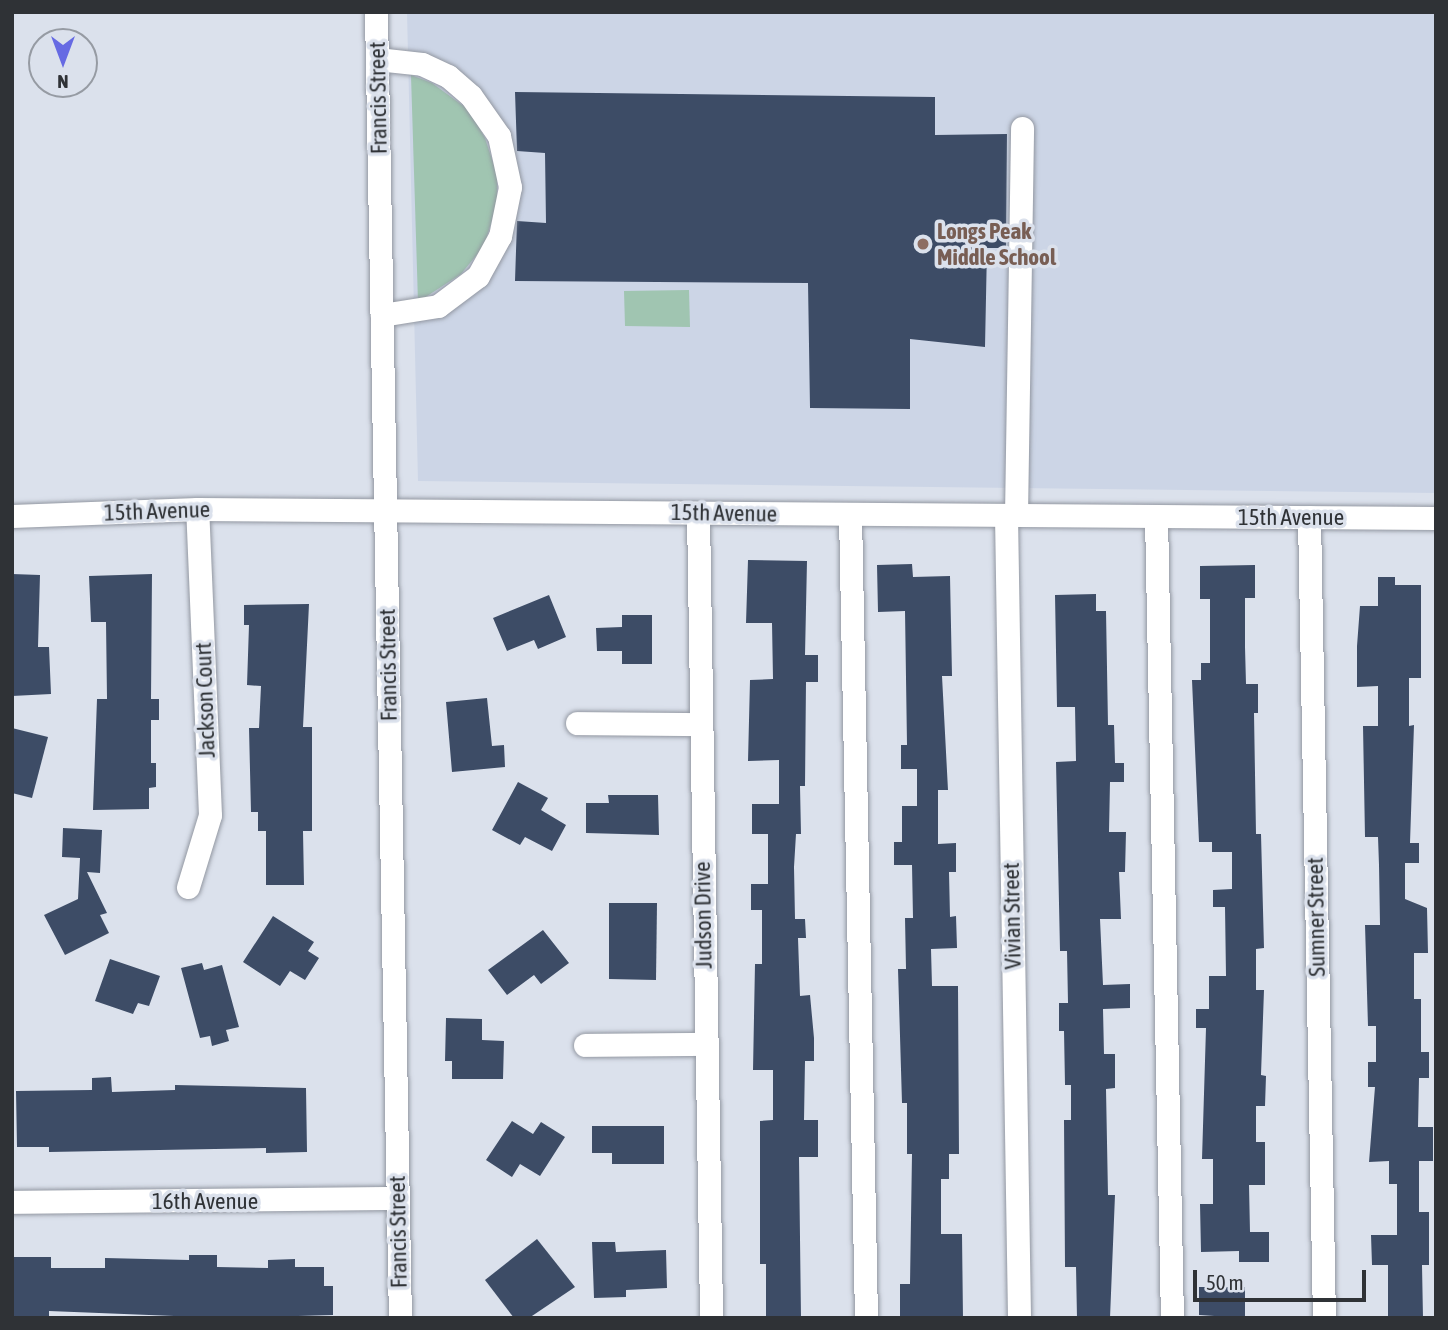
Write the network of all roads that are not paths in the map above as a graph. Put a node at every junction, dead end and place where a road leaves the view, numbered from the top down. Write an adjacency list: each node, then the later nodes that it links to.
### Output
1 (376, 12): 2 (street, Francis Street)
2 (377, 59): 4 (street, Francis Street); 4 (street)
3 (1022, 128): 9 (street, Vivian Street)
4 (382, 315): 6 (street, Francis Street)
5 (197, 509): 6 (street, 15th Avenue); 10 (street, 15th Avenue); 16 (street, Jackson Court)
6 (385, 511): 7 (street, 15th Avenue); 19 (street, Francis Street)
7 (698, 513): 8 (street, 15th Avenue); 15 (street, Judson Drive)
8 (850, 514): 9 (street, 15th Avenue); 23 (street)
9 (1011, 515): 11 (street, 15th Avenue); 24 (street, Vivian Street)
10 (12, 516)
11 (1156, 516): 12 (street, 15th Avenue); 25 (street)
12 (1309, 517): 13 (street, 15th Avenue); 26 (street, Sumner Street)
13 (1436, 519)
14 (577, 723): 15 (street)
15 (700, 724): 17 (street, Judson Drive)
16 (188, 887)
17 (706, 1044): 18 (street); 22 (street, Judson Drive)
18 (585, 1045)
19 (398, 1198): 20 (street, 16th Avenue); 21 (street, Francis Street)
20 (12, 1202)
21 (400, 1318)
22 (711, 1318)
23 (866, 1318)
24 (1019, 1318)
25 (1172, 1318)
26 (1324, 1318)

